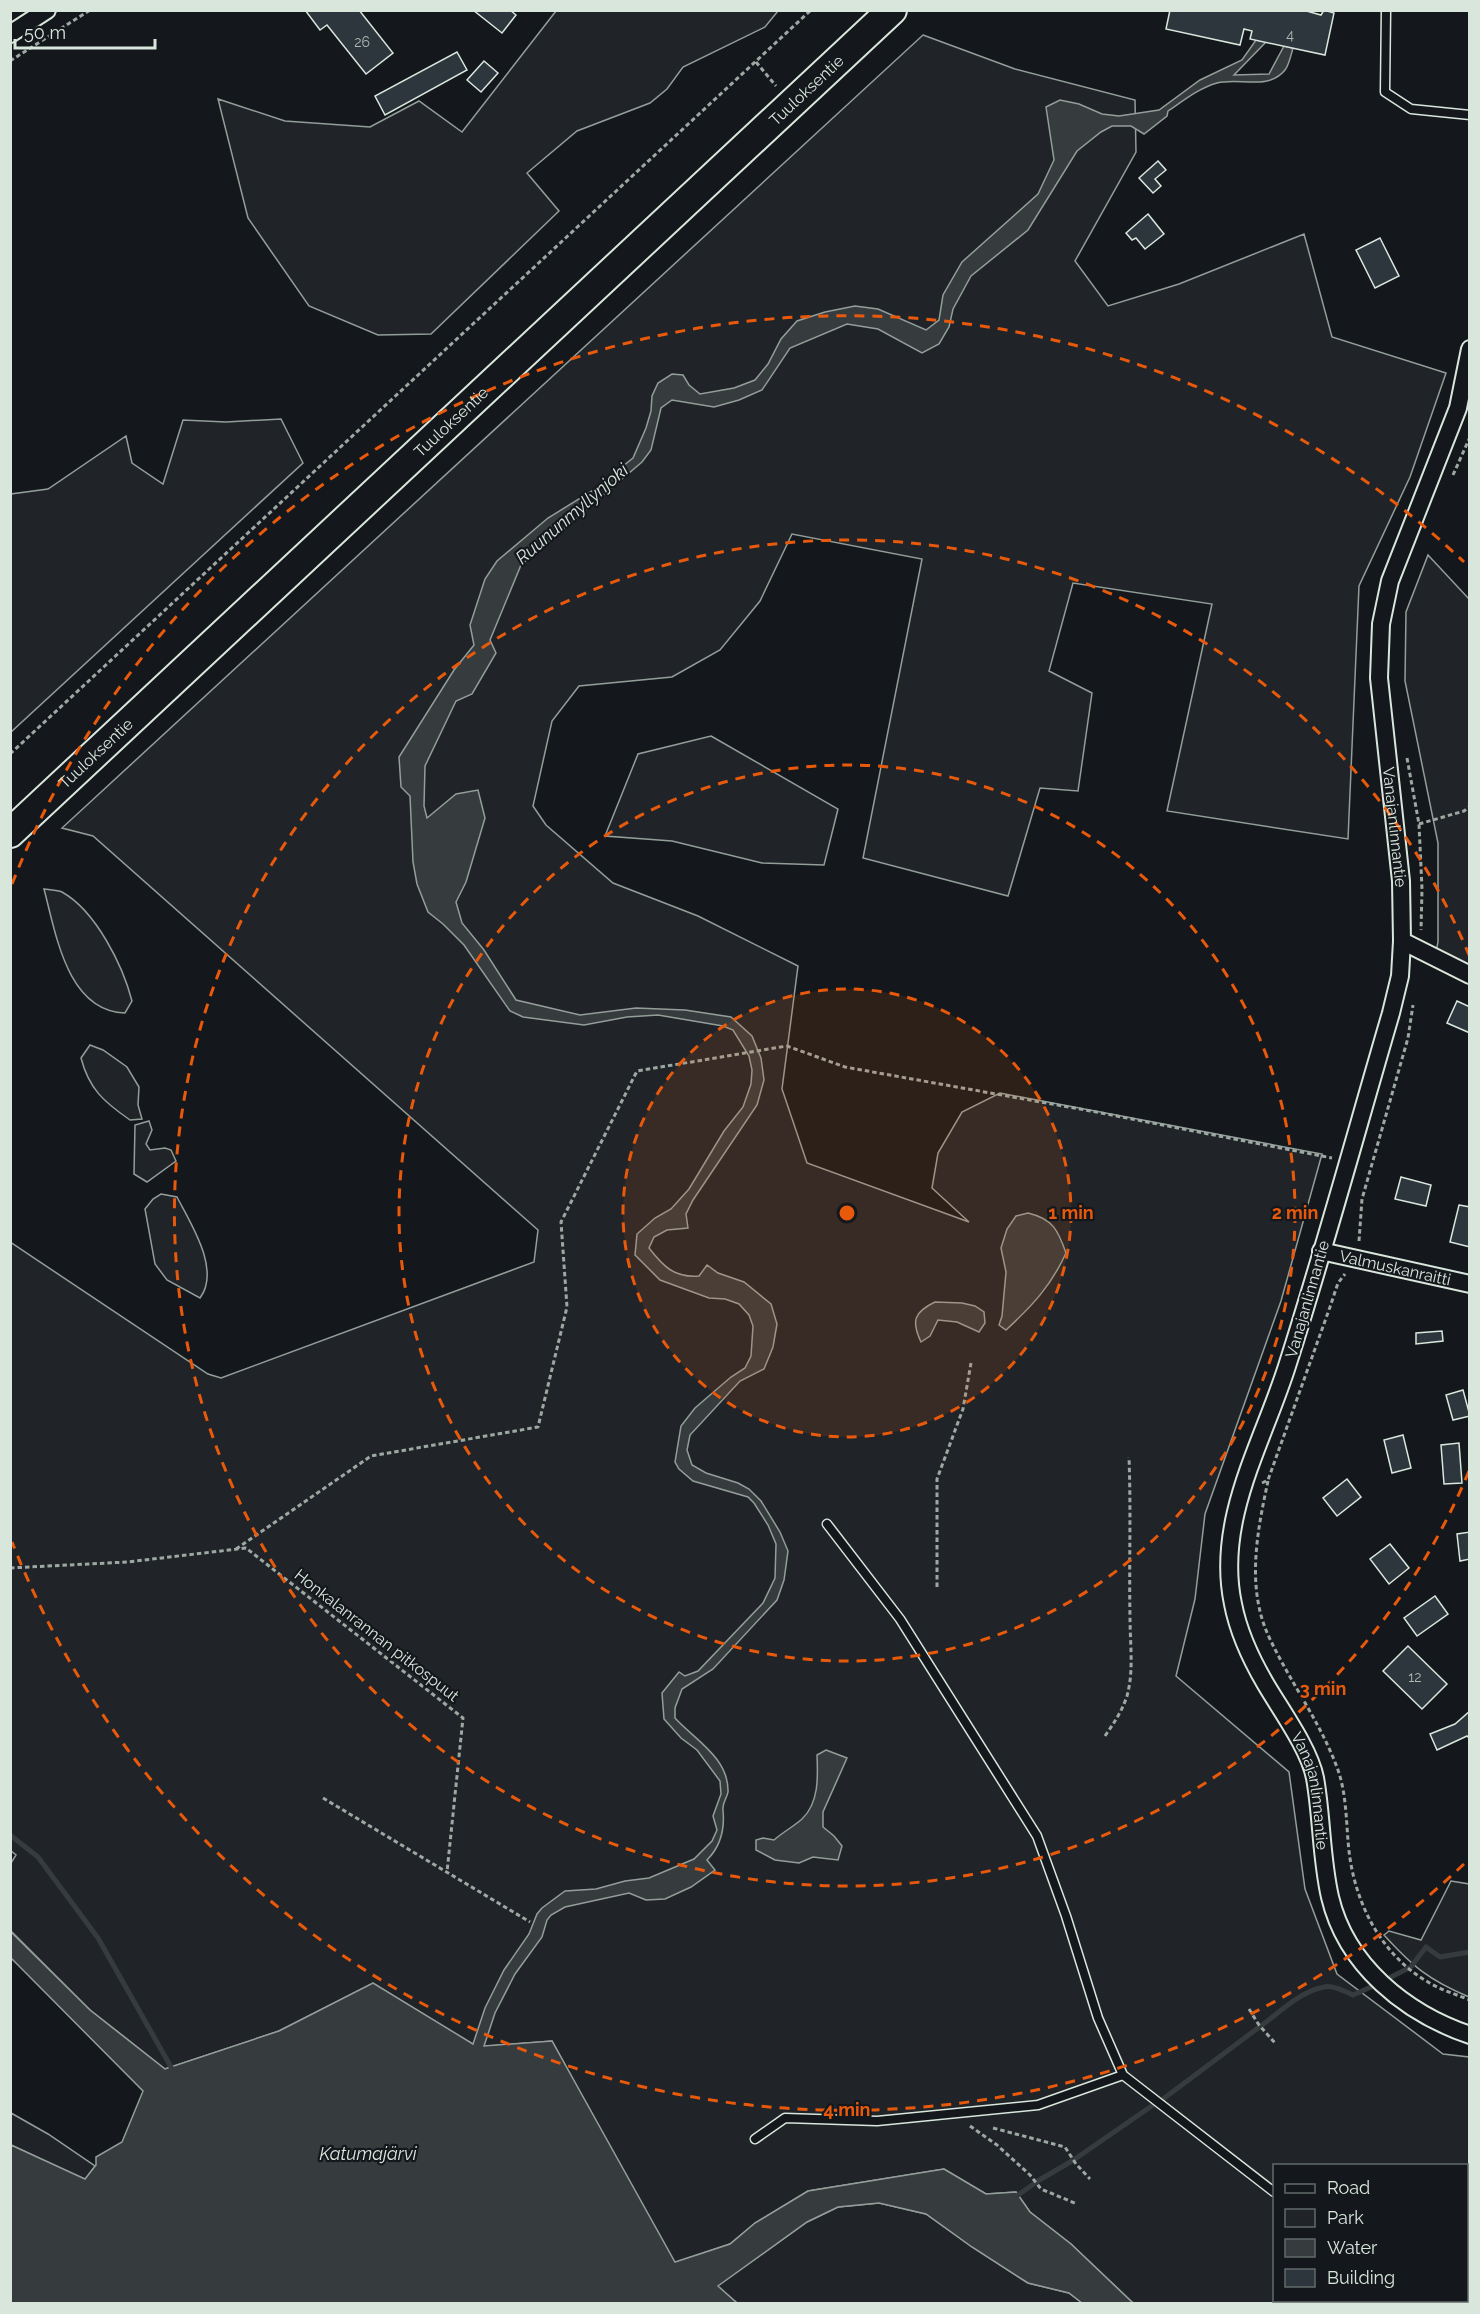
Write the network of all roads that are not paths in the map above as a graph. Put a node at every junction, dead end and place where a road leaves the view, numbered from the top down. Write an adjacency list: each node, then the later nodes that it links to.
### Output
1 (47, 10): 4 (street)
2 (892, 10): 8 (highway, Tuuloksentie)
3 (1386, 10): 5 (lane)
4 (10, 34)
5 (1470, 115)
6 (1470, 349): 7 (street, Vanajanlinnantie)
7 (1464, 409): 9 (street, Vanajanlinnantie)
8 (10, 833)
9 (1402, 941): 10 (street); 11 (street, Vanajanlinnantie)
10 (1470, 975)
11 (1321, 1251): 12 (street, Valmuskanraitti); 14 (street, Vanajanlinnantie)
12 (1470, 1284)
13 (827, 1524): 15 (lane)
14 (1470, 2035)
15 (1123, 2075): 16 (lane); 17 (lane)
16 (755, 2139)
17 (1273, 2190)

